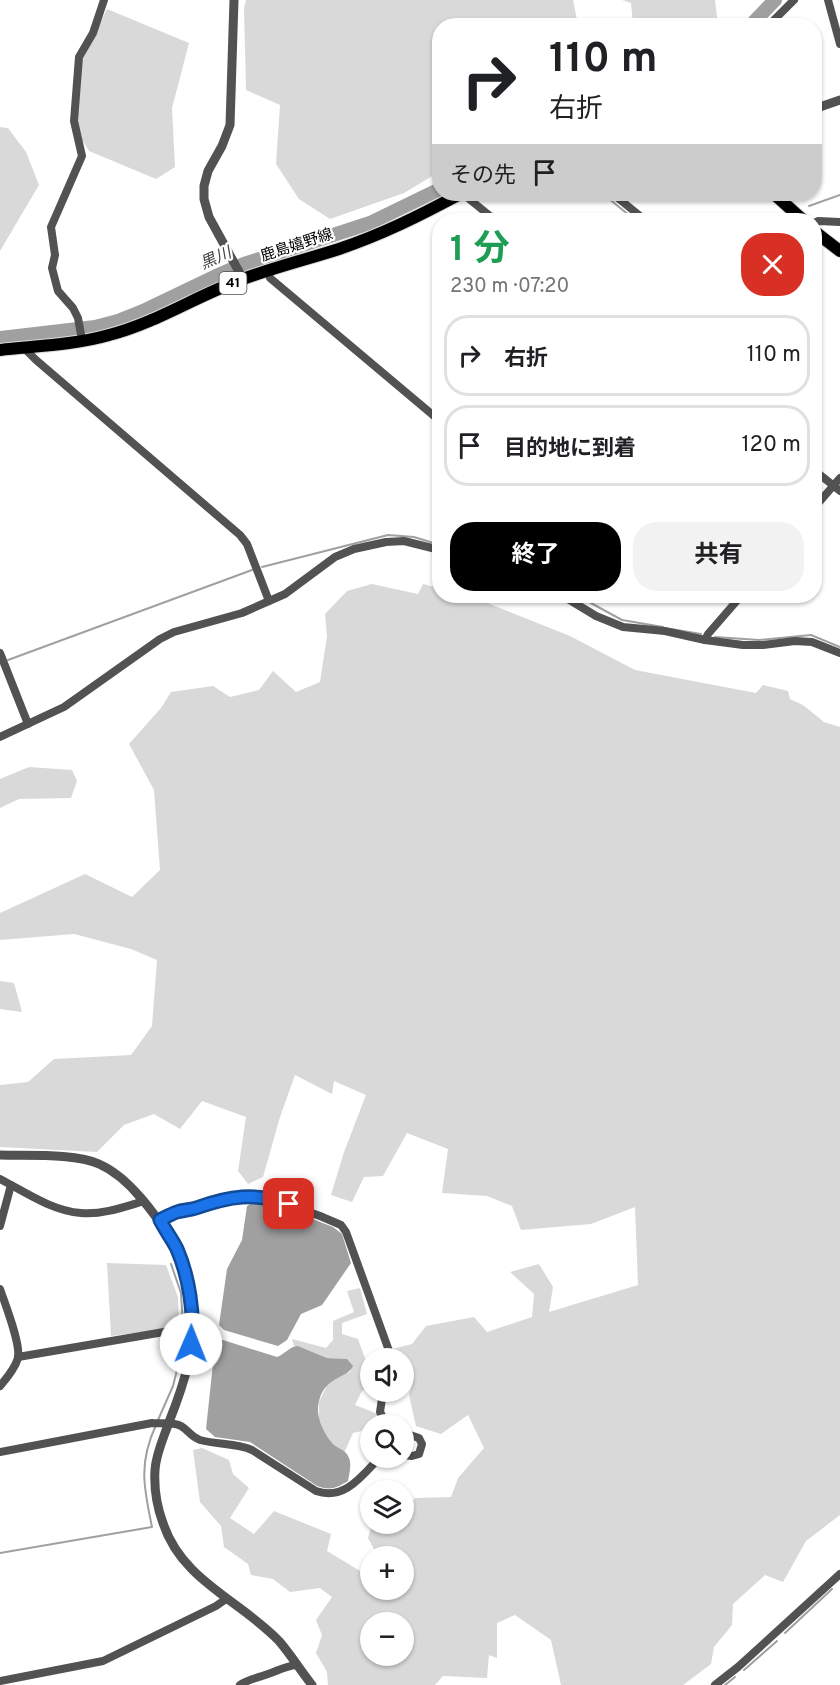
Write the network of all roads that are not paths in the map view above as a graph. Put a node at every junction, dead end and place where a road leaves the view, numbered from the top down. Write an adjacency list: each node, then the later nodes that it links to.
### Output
1 (104, 0): 22 (street)
2 (234, 0): 21 (street)
3 (794, 0): 5 (street)
4 (828, 0): 6 (street)
5 (776, 18)
6 (840, 44)
7 (840, 100): 8 (street)
8 (822, 107)
9 (448, 201): 20 (main road, 鹿島嬉野線 / 41)
10 (470, 201): 13 (street)
11 (622, 201): 14 (street)
12 (781, 201): 15 (main road)
13 (486, 213)
14 (637, 213)
15 (793, 213)
16 (822, 221): 17 (street)
17 (840, 222)
18 (822, 237): 19 (main road)
19 (840, 251)
20 (268, 272): 21 (main road, 鹿島嬉野線 / 41); 25 (street)
21 (243, 279): 22 (main road, 鹿島嬉野線 / 41)
22 (82, 340): 23 (main road, 鹿島嬉野線 / 41)
23 (24, 348): 24 (main road, 鹿島嬉野線 / 41); 31 (street)
24 (0, 351)
25 (432, 414)
26 (822, 477): 28 (street)
27 (840, 478): 28 (street)
28 (837, 489): 29 (street)
29 (822, 501)
30 (432, 548): 31 (street)
31 (269, 601): 37 (street)
32 (575, 603): 34 (street)
33 (735, 603): 34 (street)
34 (705, 640): 36 (street)
35 (0, 653): 37 (street)
36 (840, 653)
37 (28, 724): 38 (street)
38 (0, 737)
39 (0, 1155): 42 (street)
40 (0, 1179): 41 (street)
41 (11, 1185): 42 (street); 44 (street)
42 (144, 1201): 43 (street)
43 (160, 1220): 46 (street); 47 (street)
44 (0, 1227)
45 (0, 1289): 48 (street)
46 (193, 1328): 48 (street); 50 (street)
47 (388, 1348)
48 (18, 1357): 49 (street)
49 (0, 1386)
50 (168, 1424): 52 (street); 54 (street); 56 (street)
51 (414, 1436): 53 (street)
52 (0, 1452)
53 (414, 1455)
54 (369, 1468)
55 (840, 1574): 61 (street)
56 (226, 1599): 57 (street); 58 (street)
57 (296, 1665): 59 (street); 60 (street)
58 (0, 1681)
59 (240, 1685)
60 (312, 1685)
61 (715, 1685)

